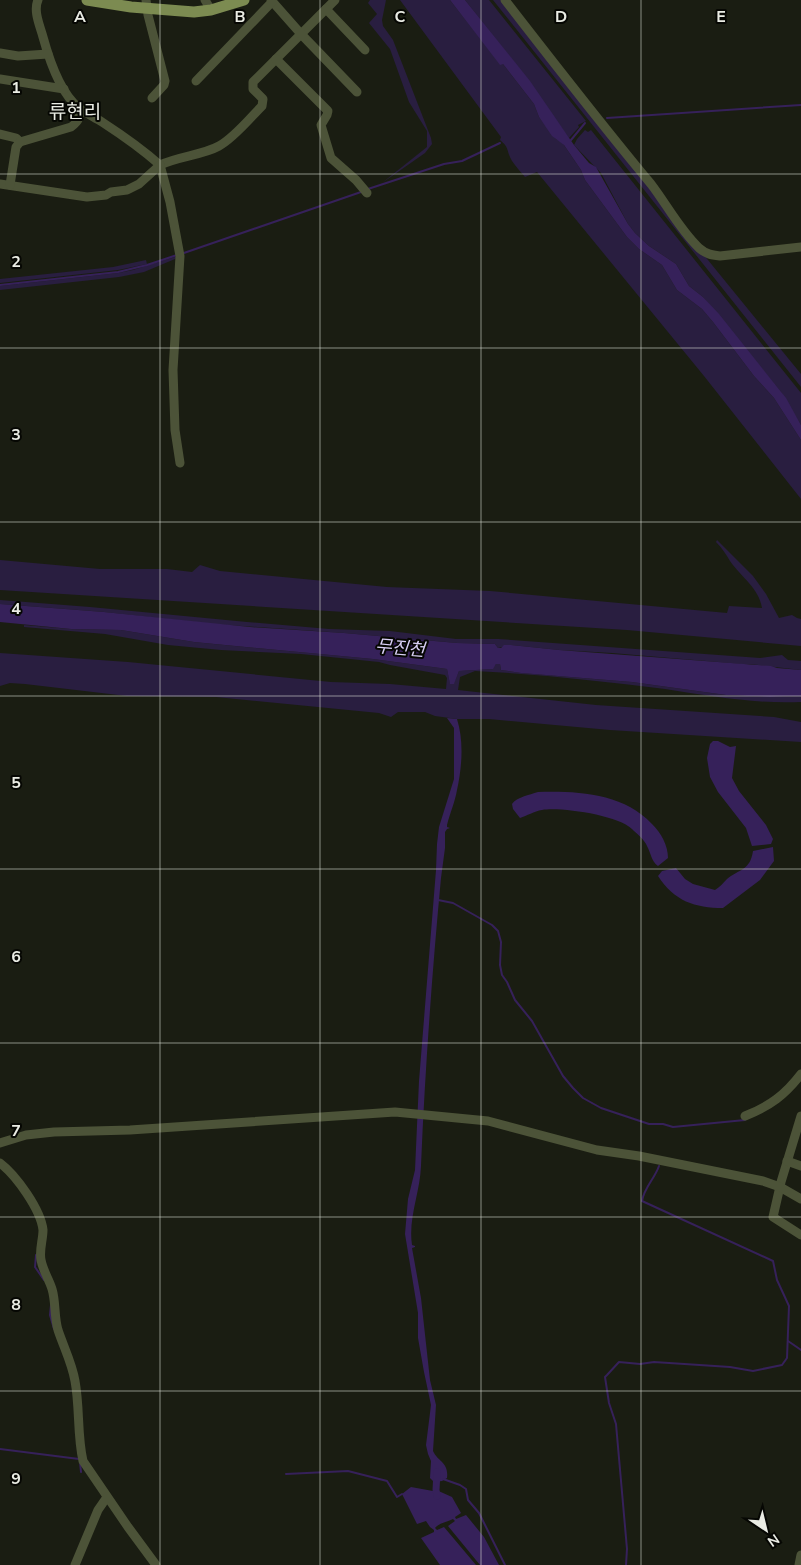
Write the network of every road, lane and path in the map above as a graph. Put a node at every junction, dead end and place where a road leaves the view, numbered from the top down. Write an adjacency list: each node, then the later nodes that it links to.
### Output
1 (38, 0): 13 (street)
2 (88, 0): 7 (main road)
3 (244, 0): 8 (main road)
4 (335, 0): 9 (street)
5 (505, 0): 27 (street)
6 (272, 1): 10 (street); 16 (street)
7 (147, 4): 8 (main road); 19 (street)
8 (208, 5)
9 (326, 9): 10 (street); 11 (street)
10 (301, 34): 14 (street); 18 (street)
11 (365, 50)
12 (0, 53): 13 (street)
13 (48, 54): 17 (street)
14 (276, 59): 23 (street); 26 (street)
15 (0, 79): 17 (street)
16 (196, 81)
17 (64, 89): 20 (street)
18 (357, 92)
19 (152, 98)
20 (78, 108): 22 (street); 23 (street)
21 (0, 134): 22 (street)
22 (20, 142): 25 (street)
23 (160, 166): 25 (street); 28 (street)
24 (0, 184): 25 (street)
25 (10, 185)
26 (365, 190)
27 (801, 247)
28 (180, 463)
29 (801, 1074): 30 (street)
30 (745, 1116)
31 (801, 1116): 33 (street)
32 (0, 1143): 36 (street)
33 (787, 1160): 35 (street); 36 (street)
34 (0, 1163): 39 (street)
35 (801, 1166)
36 (780, 1188): 37 (street); 38 (street)
37 (801, 1199)
38 (801, 1235)
39 (107, 1497): 41 (street); 42 (street)
40 (801, 1555): 43 (street)
41 (74, 1565)
42 (156, 1565)
43 (799, 1565)

